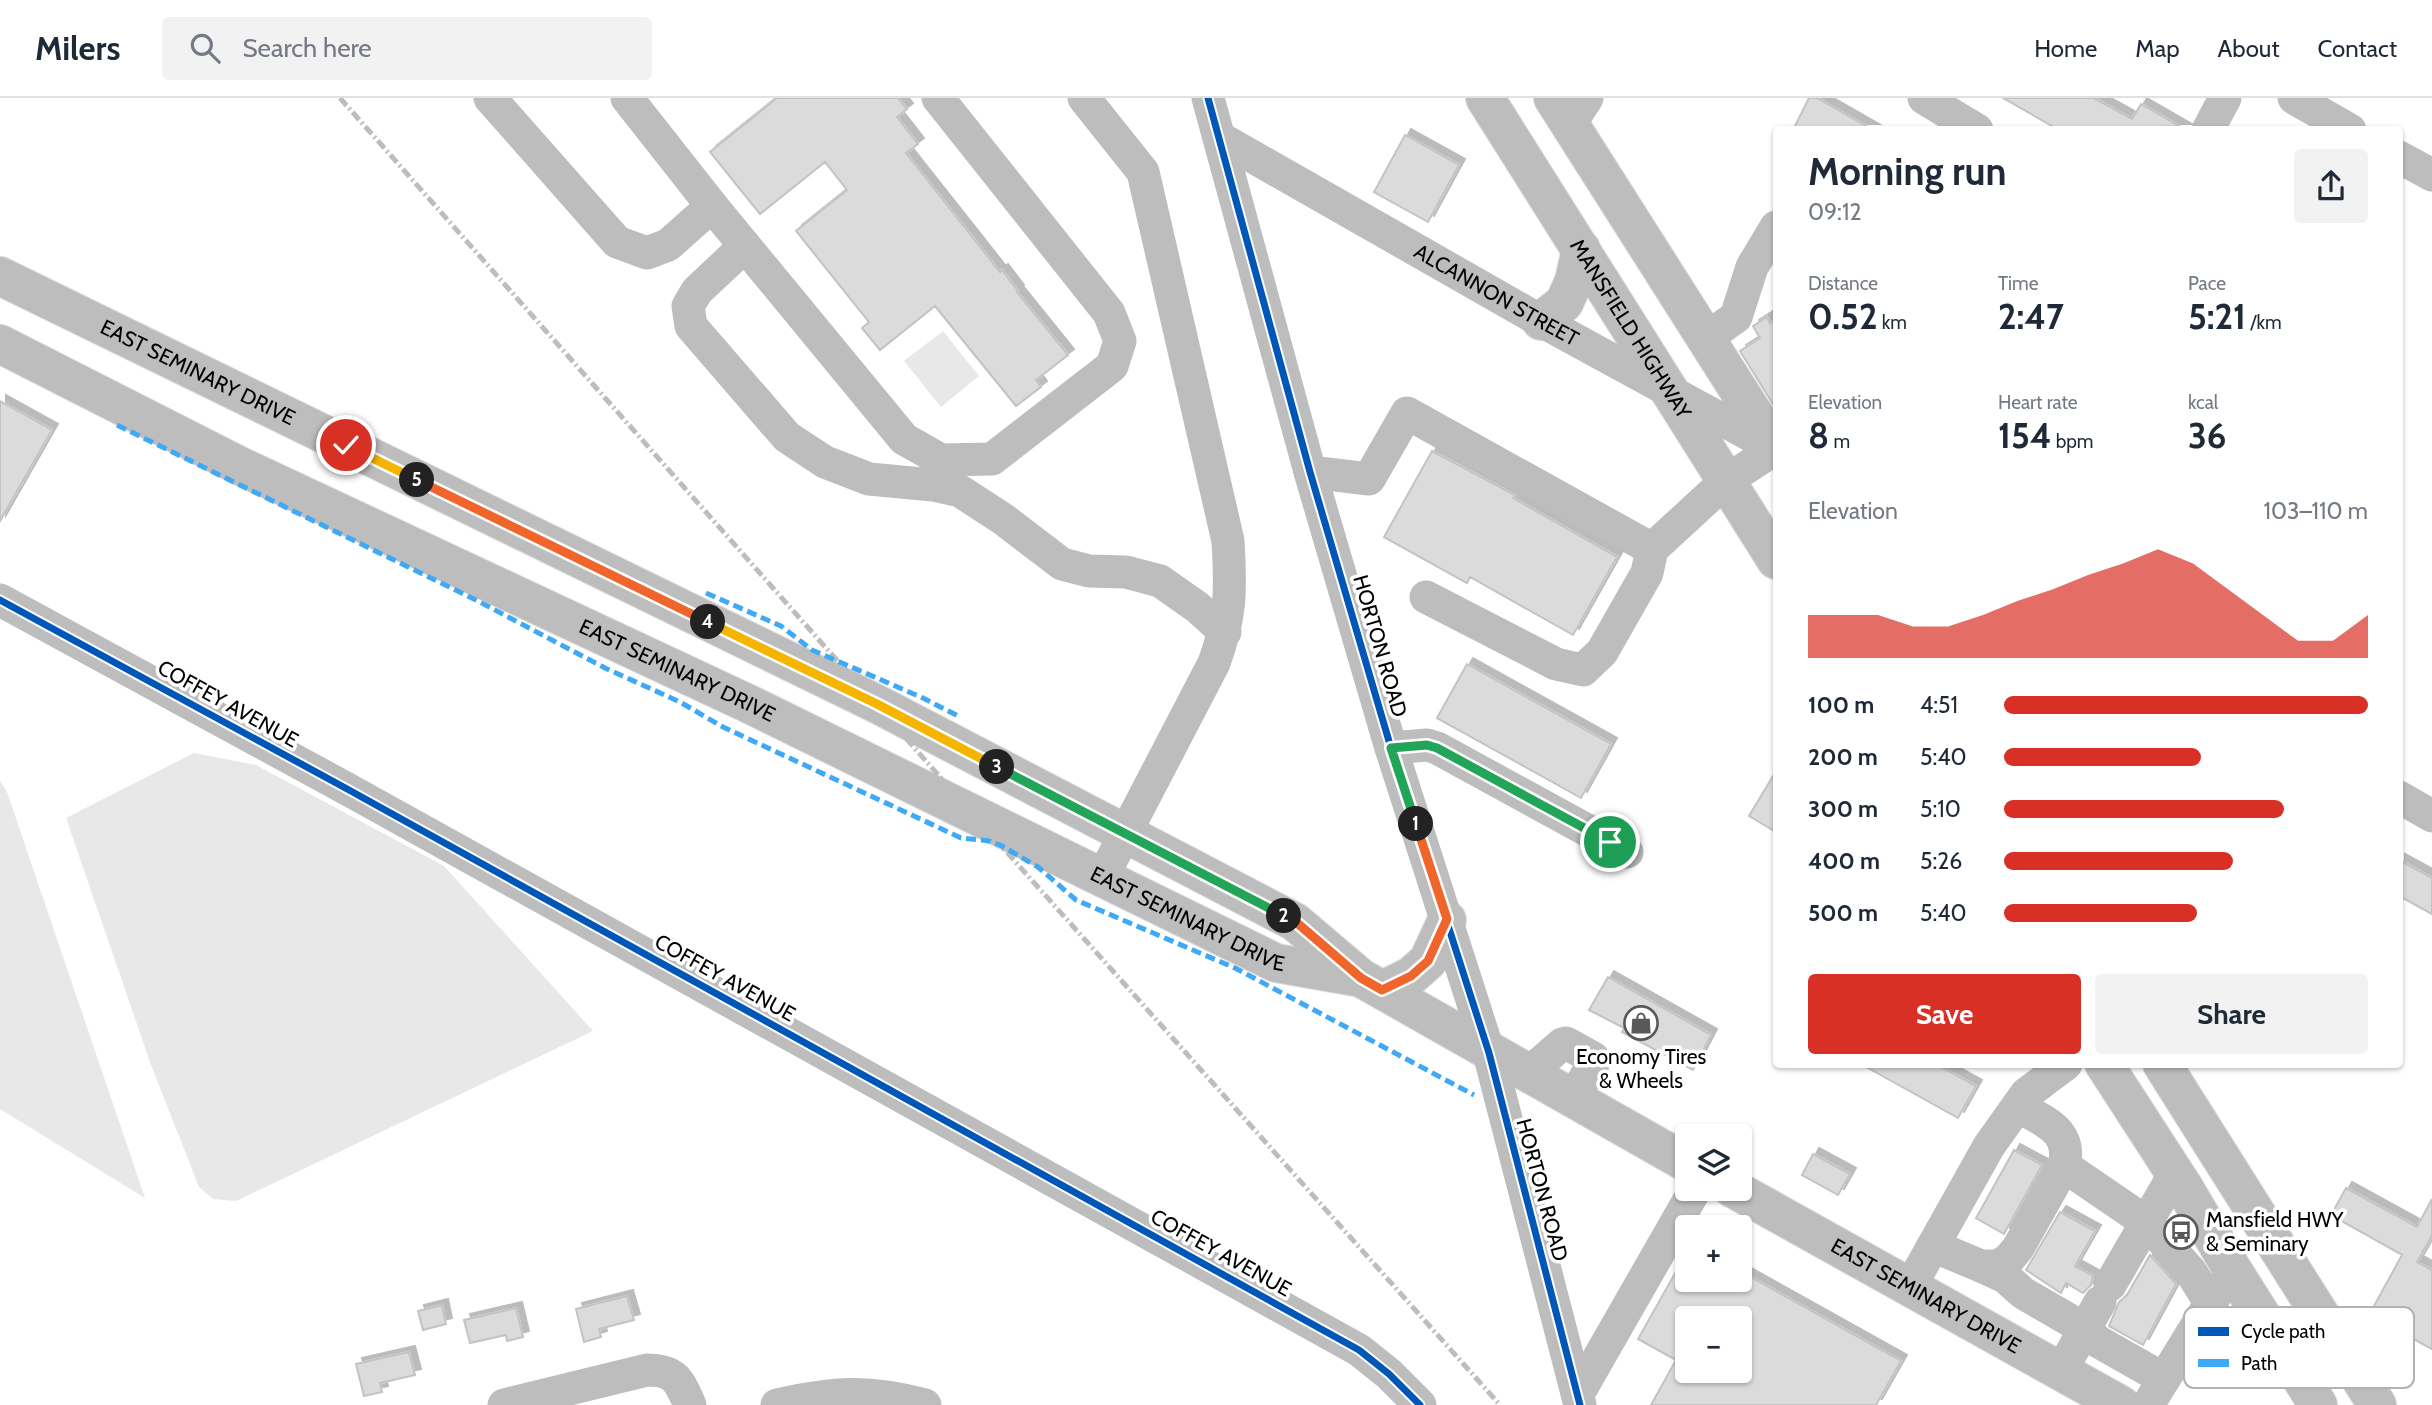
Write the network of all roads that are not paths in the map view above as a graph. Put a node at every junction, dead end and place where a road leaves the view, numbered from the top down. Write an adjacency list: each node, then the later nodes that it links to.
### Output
1 (490, 98): 17 (street)
2 (627, 98): 17 (street)
3 (938, 98): 19 (street)
4 (1084, 98): 38 (street)
5 (1208, 98): 14 (street, HORTON ROAD)
6 (1485, 98): 20 (main road, MANSFIELD HIGHWAY)
7 (1924, 98): 11 (street)
8 (2225, 98): 12 (street)
9 (2294, 98): 13 (street)
10 (1570, 107): 24 (main road)
11 (1970, 126)
12 (2210, 126)
13 (2343, 126)
14 (1220, 138): 23 (street, ALCANNON STREET); 30 (street, HORTON ROAD)
15 (2403, 159): 16 (street)
16 (2432, 176)
17 (712, 206): 19 (street)
18 (1773, 240): 22 (street)
19 (745, 246): 38 (street)
20 (1581, 250): 23 (main road); 26 (main road, MANSFIELD HIGHWAY)
21 (0, 276): 34 (main road, EAST SEMINARY DRIVE)
22 (1764, 276): 24 (street)
23 (1541, 321): 26 (street, ALCANNON STREET)
24 (1705, 339): 27 (main road)
25 (0, 344): 37 (main road, EAST SEMINARY DRIVE)
26 (1666, 388): 28 (street, ALCANNON STREET); 31 (main road, MANSFIELD HIGHWAY)
27 (1773, 444)
28 (1773, 447)
29 (1773, 451): 31 (street)
30 (1310, 472): 32 (street); 39 (street, HORTON ROAD)
31 (1726, 481): 32 (street); 33 (main road, MANSFIELD HIGHWAY)
32 (1652, 549): 35 (street)
33 (1773, 555)
34 (591, 565): 37 (main road); 42 (main road, EAST SEMINARY DRIVE)
35 (1426, 597)
36 (0, 600): 77 (street, COFFEY AVENUE)
37 (567, 619): 44 (main road, EAST SEMINARY DRIVE)
38 (1225, 632): 42 (street)
39 (1391, 748): 43 (street); 45 (street, HORTON ROAD)
40 (2403, 799): 41 (street)
41 (2432, 816)
42 (1125, 833): 44 (street); 46 (main road, EAST SEMINARY DRIVE)
43 (1627, 852)
44 (1102, 878): 46 (main road, EAST SEMINARY DRIVE)
45 (1447, 919): 46 (main road); 47 (street, HORTON ROAD)
46 (1372, 984): 47 (main road, EAST SEMINARY DRIVE)
47 (1489, 1053): 52 (main road, EAST SEMINARY DRIVE); 72 (street, HORTON ROAD)
48 (2061, 1068): 51 (street)
49 (2107, 1068): 54 (main road)
50 (2165, 1068): 66 (main road)
51 (2018, 1105): 53 (street); 58 (street)
52 (1675, 1156)
53 (2064, 1166): 57 (street); 59 (street)
54 (2175, 1174): 57 (street); 60 (main road)
55 (1752, 1199): 61 (main road, EAST SEMINARY DRIVE)
56 (1689, 1201): 72 (street)
57 (2146, 1222): 62 (street); 63 (street)
58 (1933, 1246): 59 (street); 61 (street)
59 (1981, 1266): 63 (street)
60 (2232, 1269): 62 (street); 65 (main road)
61 (1910, 1287): 68 (main road, EAST SEMINARY DRIVE)
62 (2210, 1303): 64 (street)
63 (2099, 1306): 68 (street); 71 (street)
64 (2208, 1307)
65 (2256, 1307)
66 (2314, 1307)
67 (2184, 1346): 71 (street)
68 (2061, 1371): 78 (main road, EAST SEMINARY DRIVE)
69 (2307, 1388): 79 (main road)
70 (2365, 1388): 80 (main road)
71 (2156, 1392)
72 (1579, 1400)
73 (503, 1405): 74 (street)
74 (690, 1405)
75 (777, 1405): 76 (street)
76 (925, 1405)
77 (1420, 1405)
78 (2121, 1405)
79 (2318, 1405)
80 (2376, 1405)

